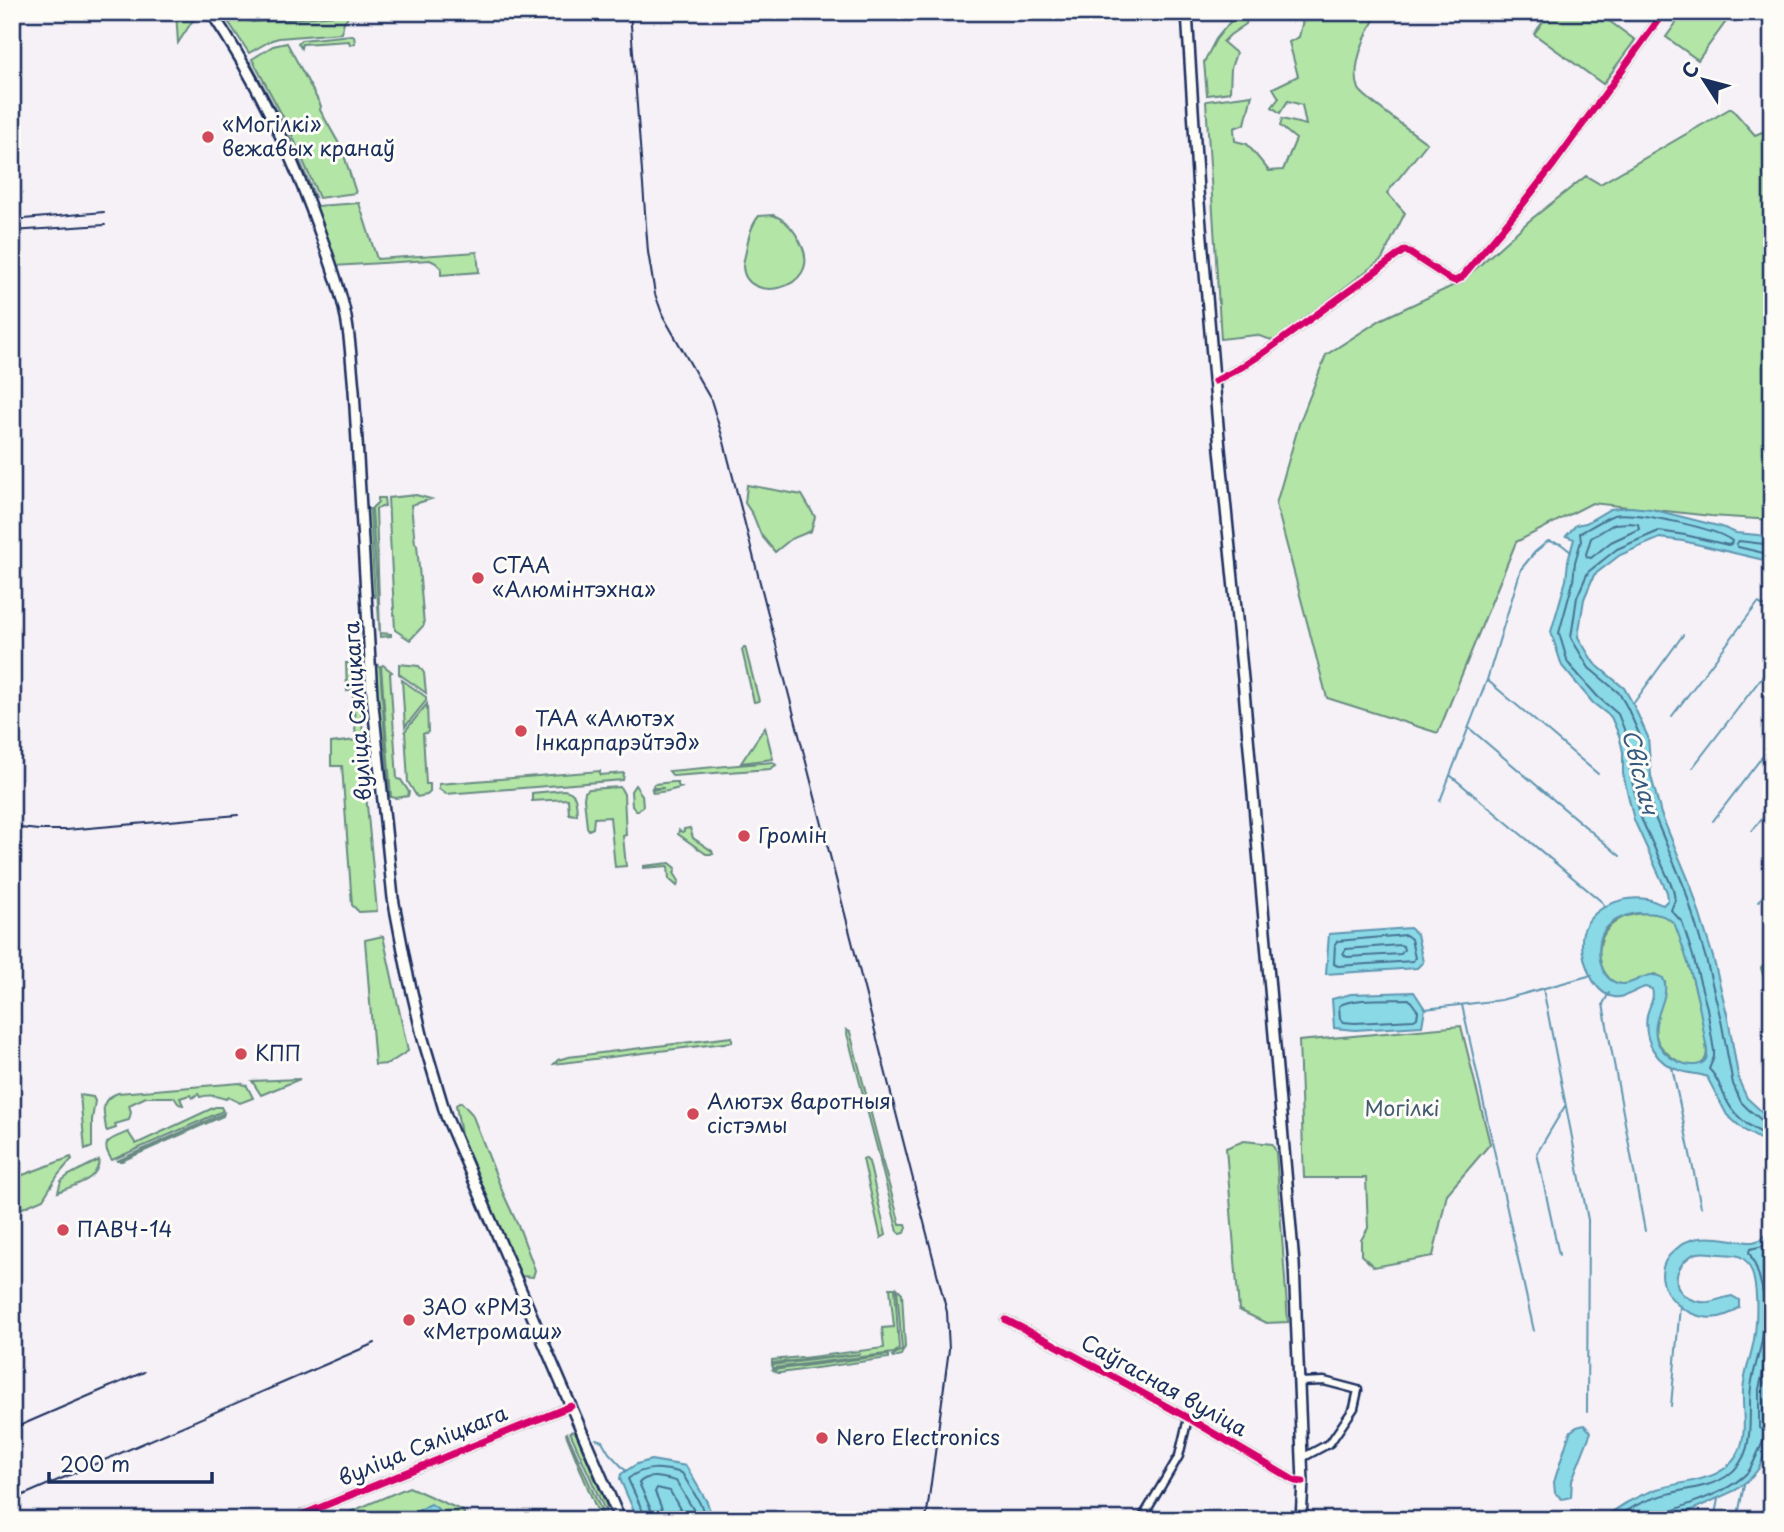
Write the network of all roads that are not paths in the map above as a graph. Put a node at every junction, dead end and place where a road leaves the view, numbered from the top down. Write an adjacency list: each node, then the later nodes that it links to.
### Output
1 (211, 12): 7 (main road, вуліца Сяліцкага)
2 (1186, 12): 4 (main road)
3 (1664, 12): 4 (street)
4 (1215, 381): 6 (main road)
5 (1006, 1320): 8 (street, Саўгасная вуліца)
6 (1299, 1382): 9 (main road); 9 (street)
7 (571, 1406): 11 (street, вуліца Сяліцкага); 12 (main road, вуліца Сяліцкага)
8 (1188, 1418): 10 (street, Саўгасная вуліца); 13 (street, Саўгасная вуліца)
9 (1302, 1458): 10 (main road)
10 (1303, 1482): 14 (main road)
11 (289, 1520)
12 (620, 1520)
13 (1142, 1520)
14 (1301, 1520)

